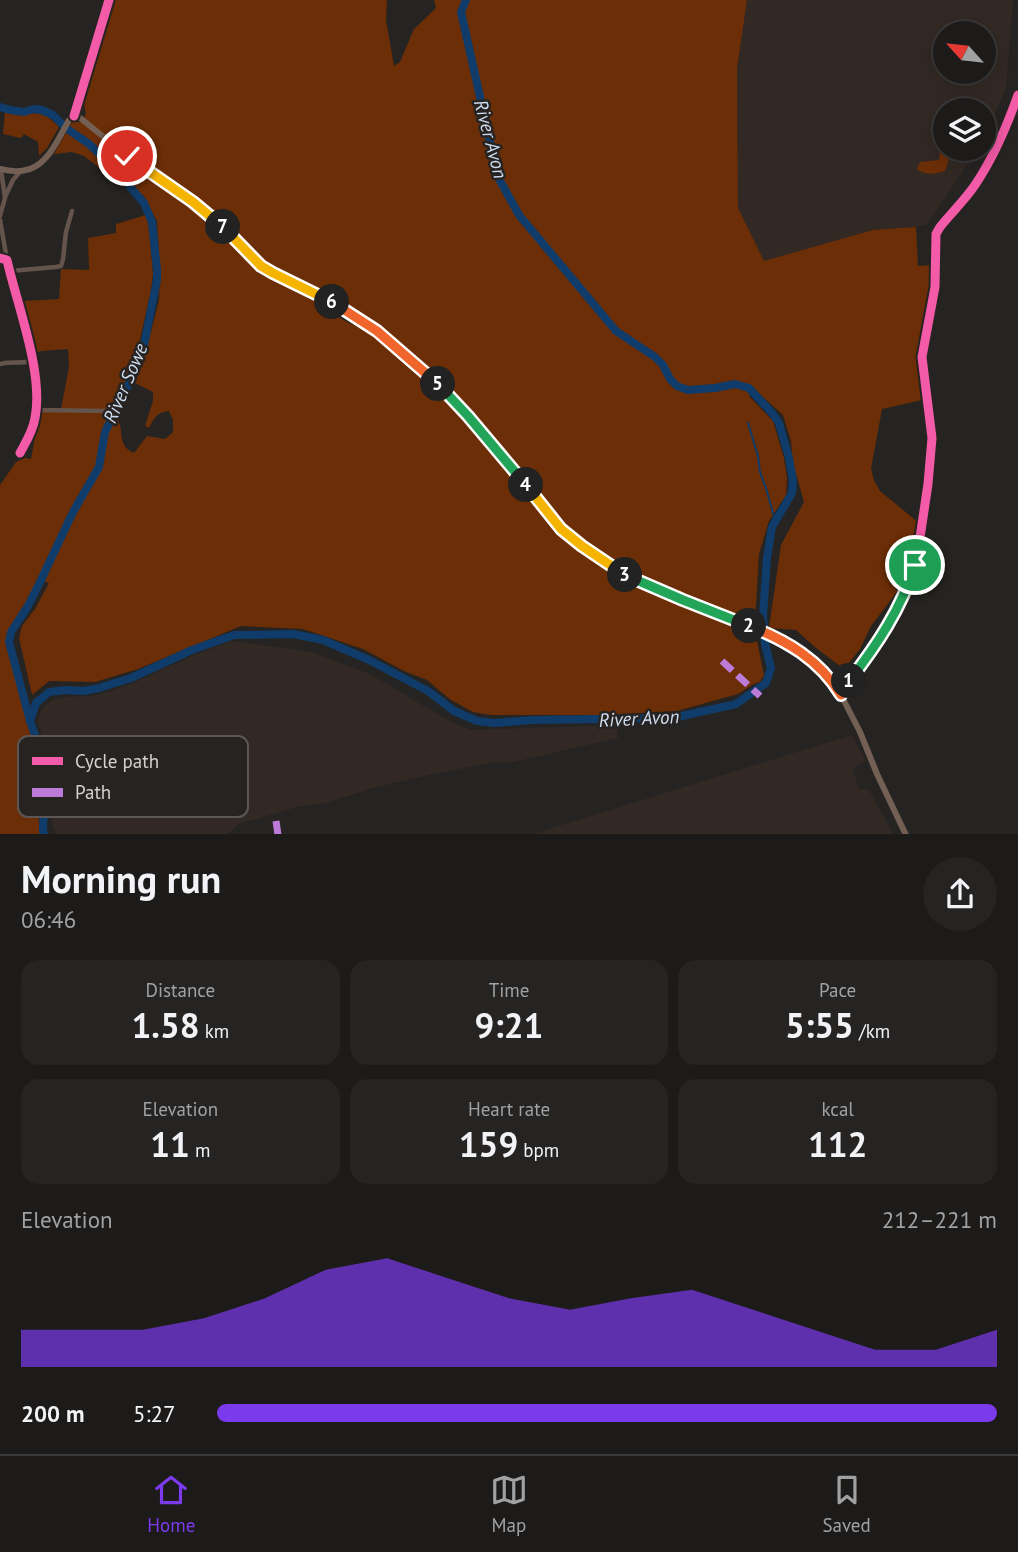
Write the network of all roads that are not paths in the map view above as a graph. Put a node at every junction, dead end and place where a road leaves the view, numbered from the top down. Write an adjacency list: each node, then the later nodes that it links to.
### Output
1 (109, 0): 3 (street)
2 (1018, 95): 17 (street)
3 (71, 118): 5 (main road); 17 (main road)
4 (0, 169): 5 (main road); 6 (street)
5 (19, 173): 6 (street)
6 (5, 198): 8 (street)
7 (72, 210): 11 (street)
8 (0, 218): 10 (street)
9 (0, 258): 10 (street)
10 (7, 260): 11 (street)
11 (10, 271): 12 (street)
12 (32, 361): 13 (street); 14 (street)
13 (0, 364)
14 (36, 410): 15 (street); 16 (street)
15 (110, 411)
16 (20, 453)
17 (841, 695): 18 (main road)
18 (906, 834)

